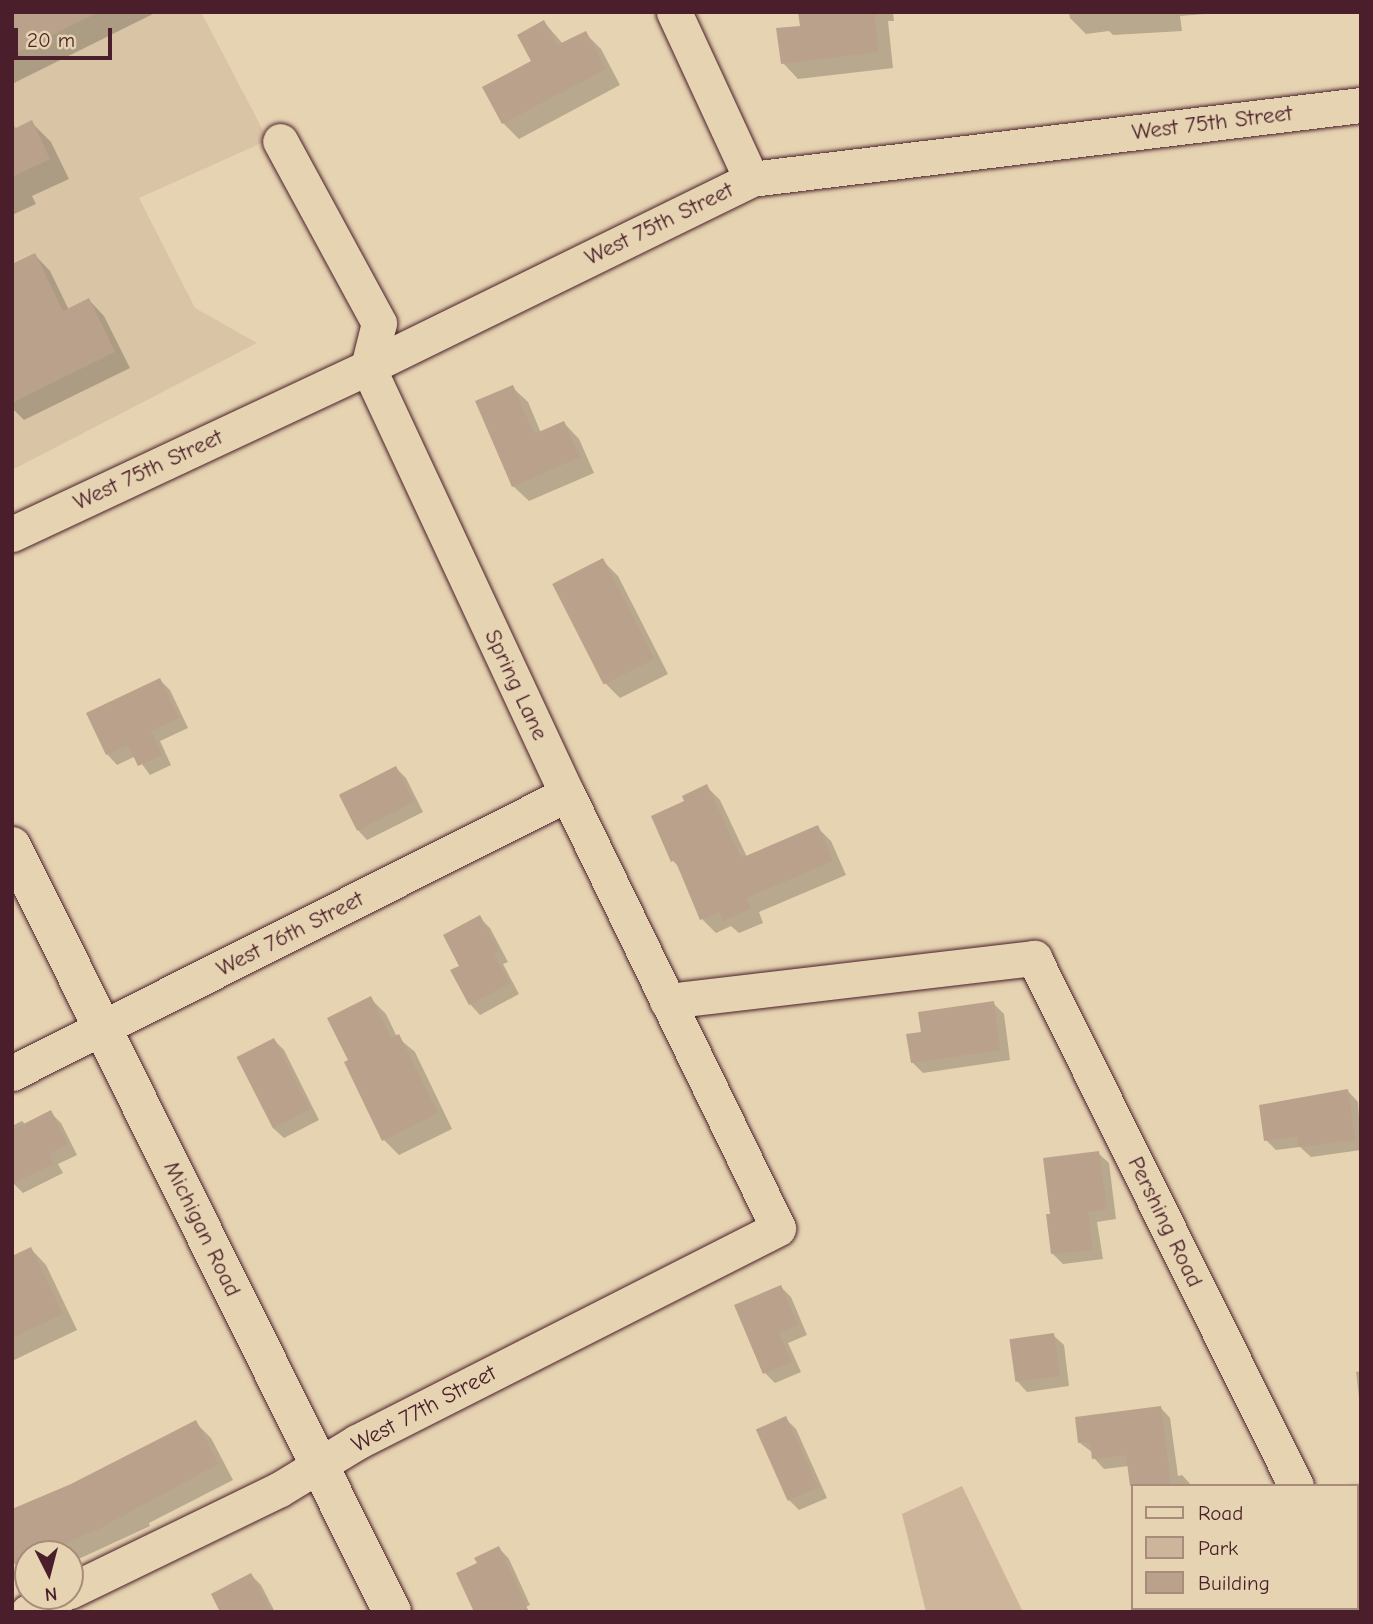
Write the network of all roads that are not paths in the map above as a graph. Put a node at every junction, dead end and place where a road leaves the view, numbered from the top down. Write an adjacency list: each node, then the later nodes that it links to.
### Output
1 (674, 12): 4 (street)
2 (1361, 105): 4 (street, West 75th Street)
3 (280, 141): 5 (street)
4 (751, 179): 5 (street, West 75th Street)
5 (368, 367): 6 (street, West 75th Street); 7 (street, Spring Lane)
6 (12, 534)
7 (567, 794): 9 (street, Spring Lane); 10 (street, West 76th Street)
8 (12, 846): 10 (main road, Michigan Road)
9 (667, 1000): 12 (street, Spring Lane); 14 (street, Pershing Road)
10 (103, 1028): 11 (street, West 76th Street); 13 (main road, Michigan Road)
11 (12, 1073)
12 (778, 1228): 13 (street, West 77th Street)
13 (319, 1466): 15 (street, West 77th Street); 16 (main road, Michigan Road)
14 (1295, 1484)
15 (84, 1584)
16 (392, 1612)

